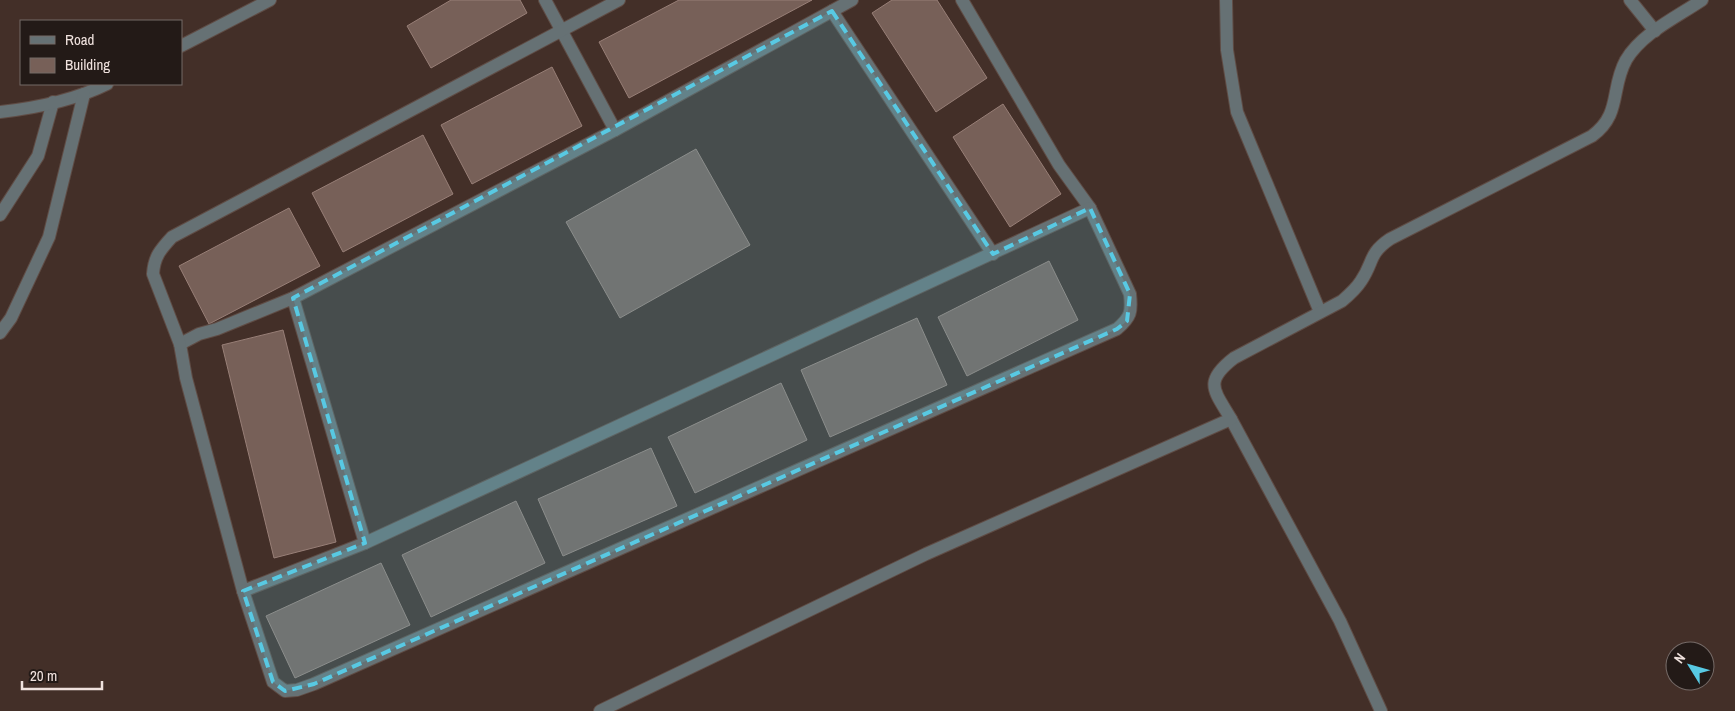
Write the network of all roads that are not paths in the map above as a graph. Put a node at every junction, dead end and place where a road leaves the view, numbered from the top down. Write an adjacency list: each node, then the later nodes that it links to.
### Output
1 (270, 0): 12 (street)
2 (545, 0): 10 (street)
3 (619, 0): 10 (street)
4 (852, 0): 9 (street)
5 (962, 0): 18 (street)
6 (1226, 0): 22 (street)
7 (1630, 0): 11 (street)
8 (1702, 0): 11 (street)
9 (832, 11): 17 (street); 20 (street)
10 (561, 31): 17 (street); 24 (street)
11 (1654, 31): 22 (street)
12 (182, 45)
13 (105, 85): 14 (street)
14 (84, 94): 15 (street); 23 (street)
15 (52, 102): 16 (street); 19 (street)
16 (0, 112)
17 (615, 130): 21 (street)
18 (1090, 208): 20 (street); 27 (street)
19 (0, 215)
20 (993, 254): 26 (street)
21 (293, 298): 24 (street); 26 (street)
22 (1320, 312): 25 (street)
23 (0, 334)
24 (180, 344): 27 (street)
25 (1231, 419): 28 (street); 29 (street)
26 (365, 543): 27 (street)
27 (244, 591)
28 (600, 711)
29 (1381, 711)

